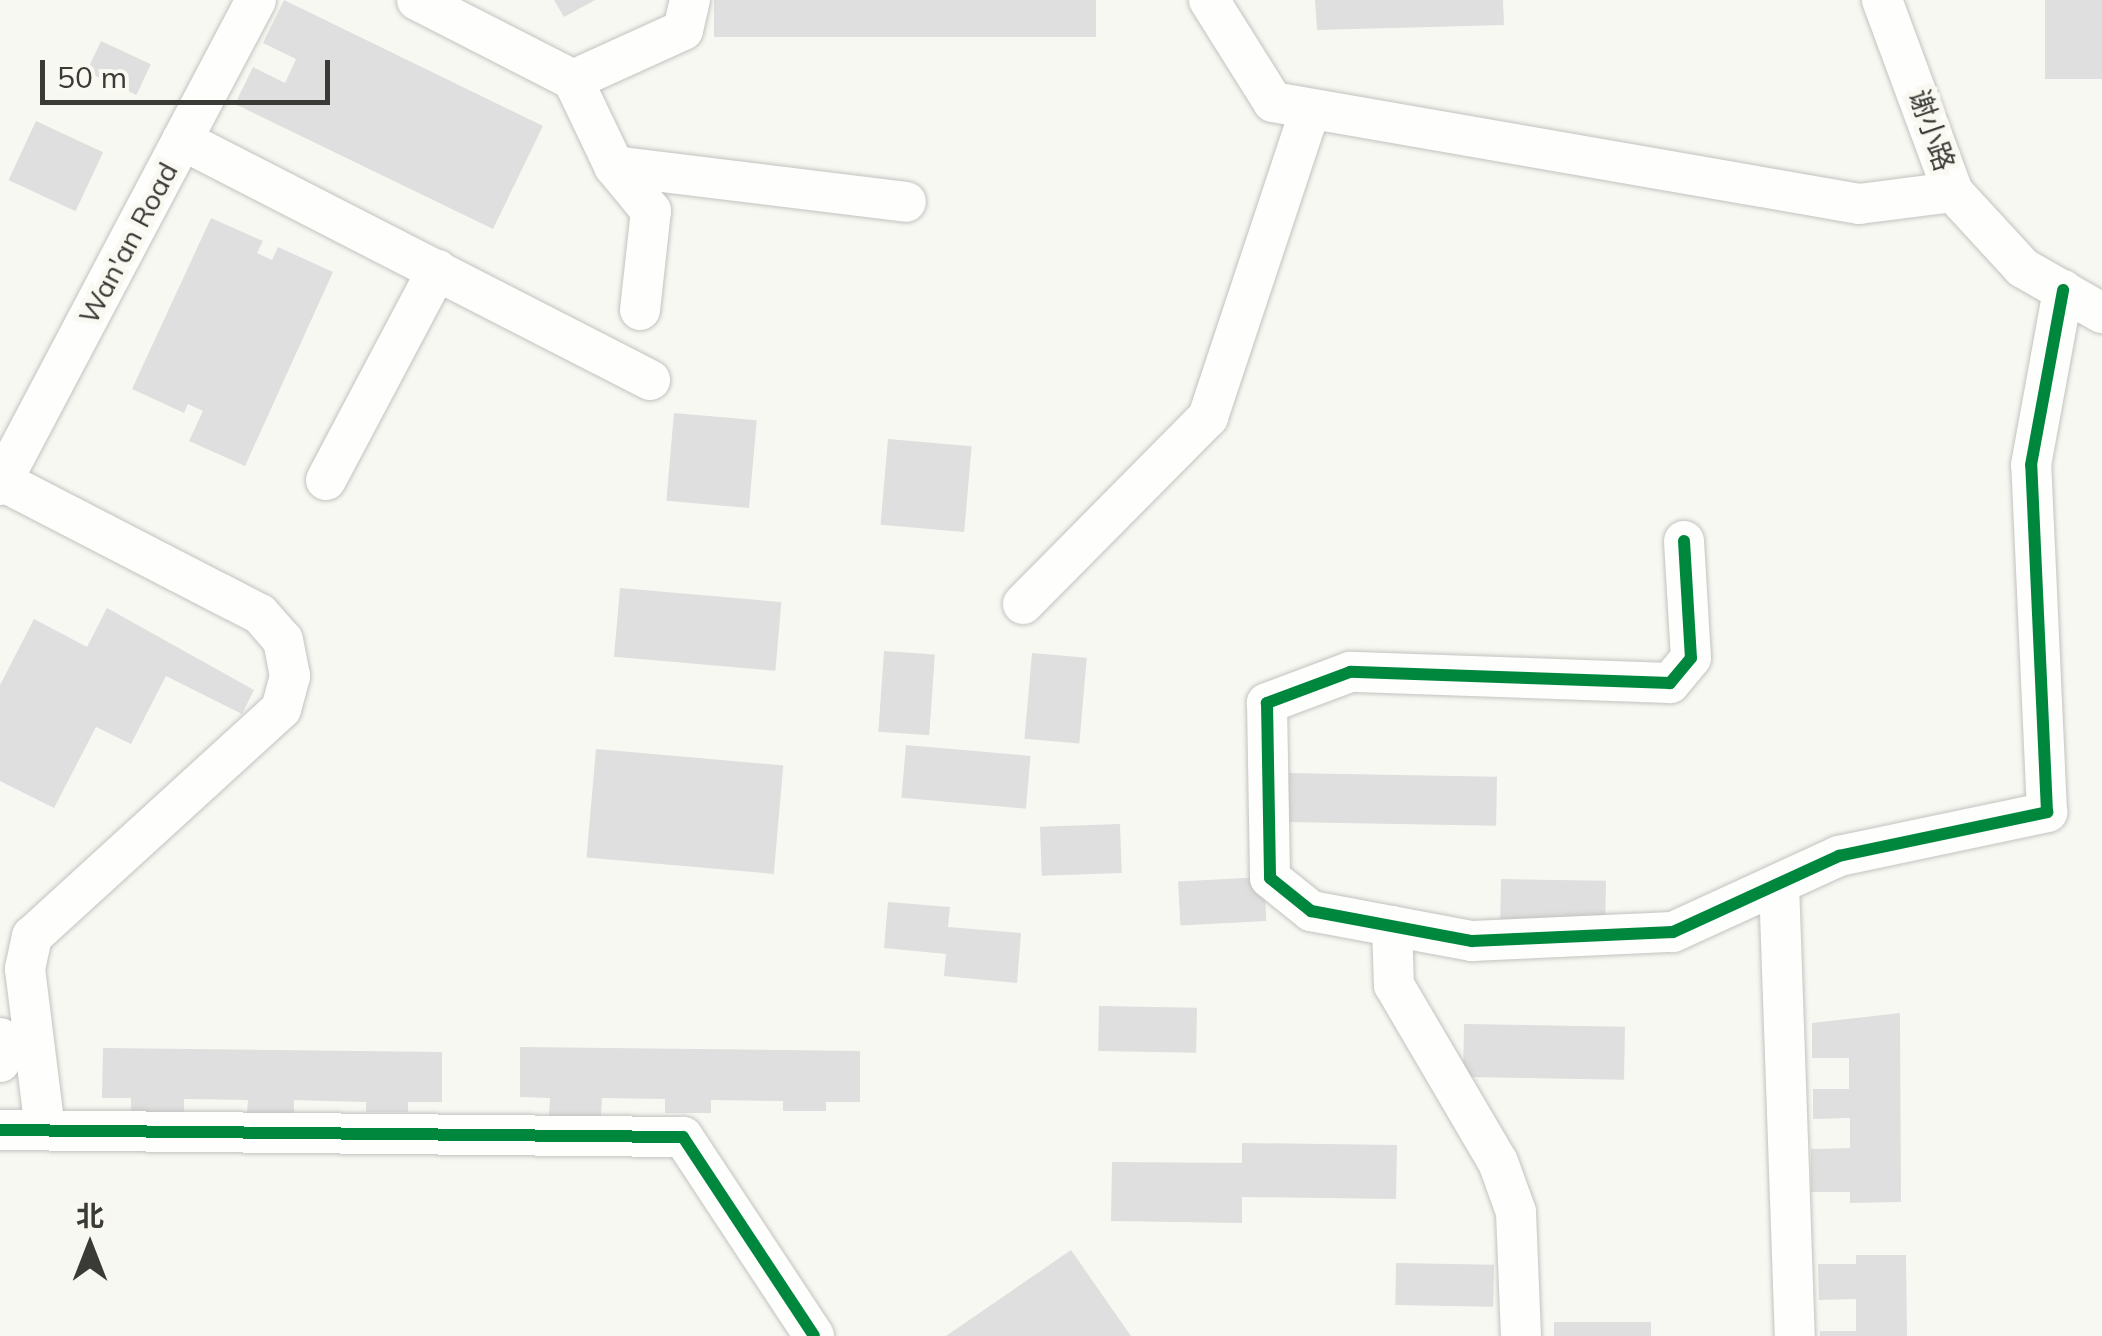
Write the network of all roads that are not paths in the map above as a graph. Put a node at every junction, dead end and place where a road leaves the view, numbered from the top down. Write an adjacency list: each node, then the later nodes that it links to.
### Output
1 (256, 0): 8 (street, Wan'an Road)
2 (417, 0): 6 (street)
3 (690, 0): 6 (street)
4 (1209, 0): 7 (street)
5 (1882, 0): 10 (street, 谢小路)
6 (572, 80): 9 (street)
7 (1310, 111): 10 (street); 20 (street)
8 (182, 140): 12 (street); 18 (street, Wan'an Road)
9 (614, 166): 11 (street); 14 (street)
10 (1954, 192): 13 (street, 谢小路)
11 (906, 202)
12 (437, 270): 16 (street); 17 (street)
13 (2063, 290): 15 (street, 谢小路); 21 (street)
14 (640, 310)
15 (2102, 312)
16 (650, 380)
17 (326, 480)
18 (1, 483): 26 (street)
19 (1684, 540): 22 (street)
20 (1023, 604)
21 (1779, 884): 22 (street); 29 (street)
22 (1392, 926): 28 (street)
23 (0, 1038): 24 (street)
24 (0, 1062)
25 (0, 1130): 26 (street)
26 (45, 1130): 27 (street)
27 (814, 1336)
28 (1521, 1336)
29 (1796, 1336)

